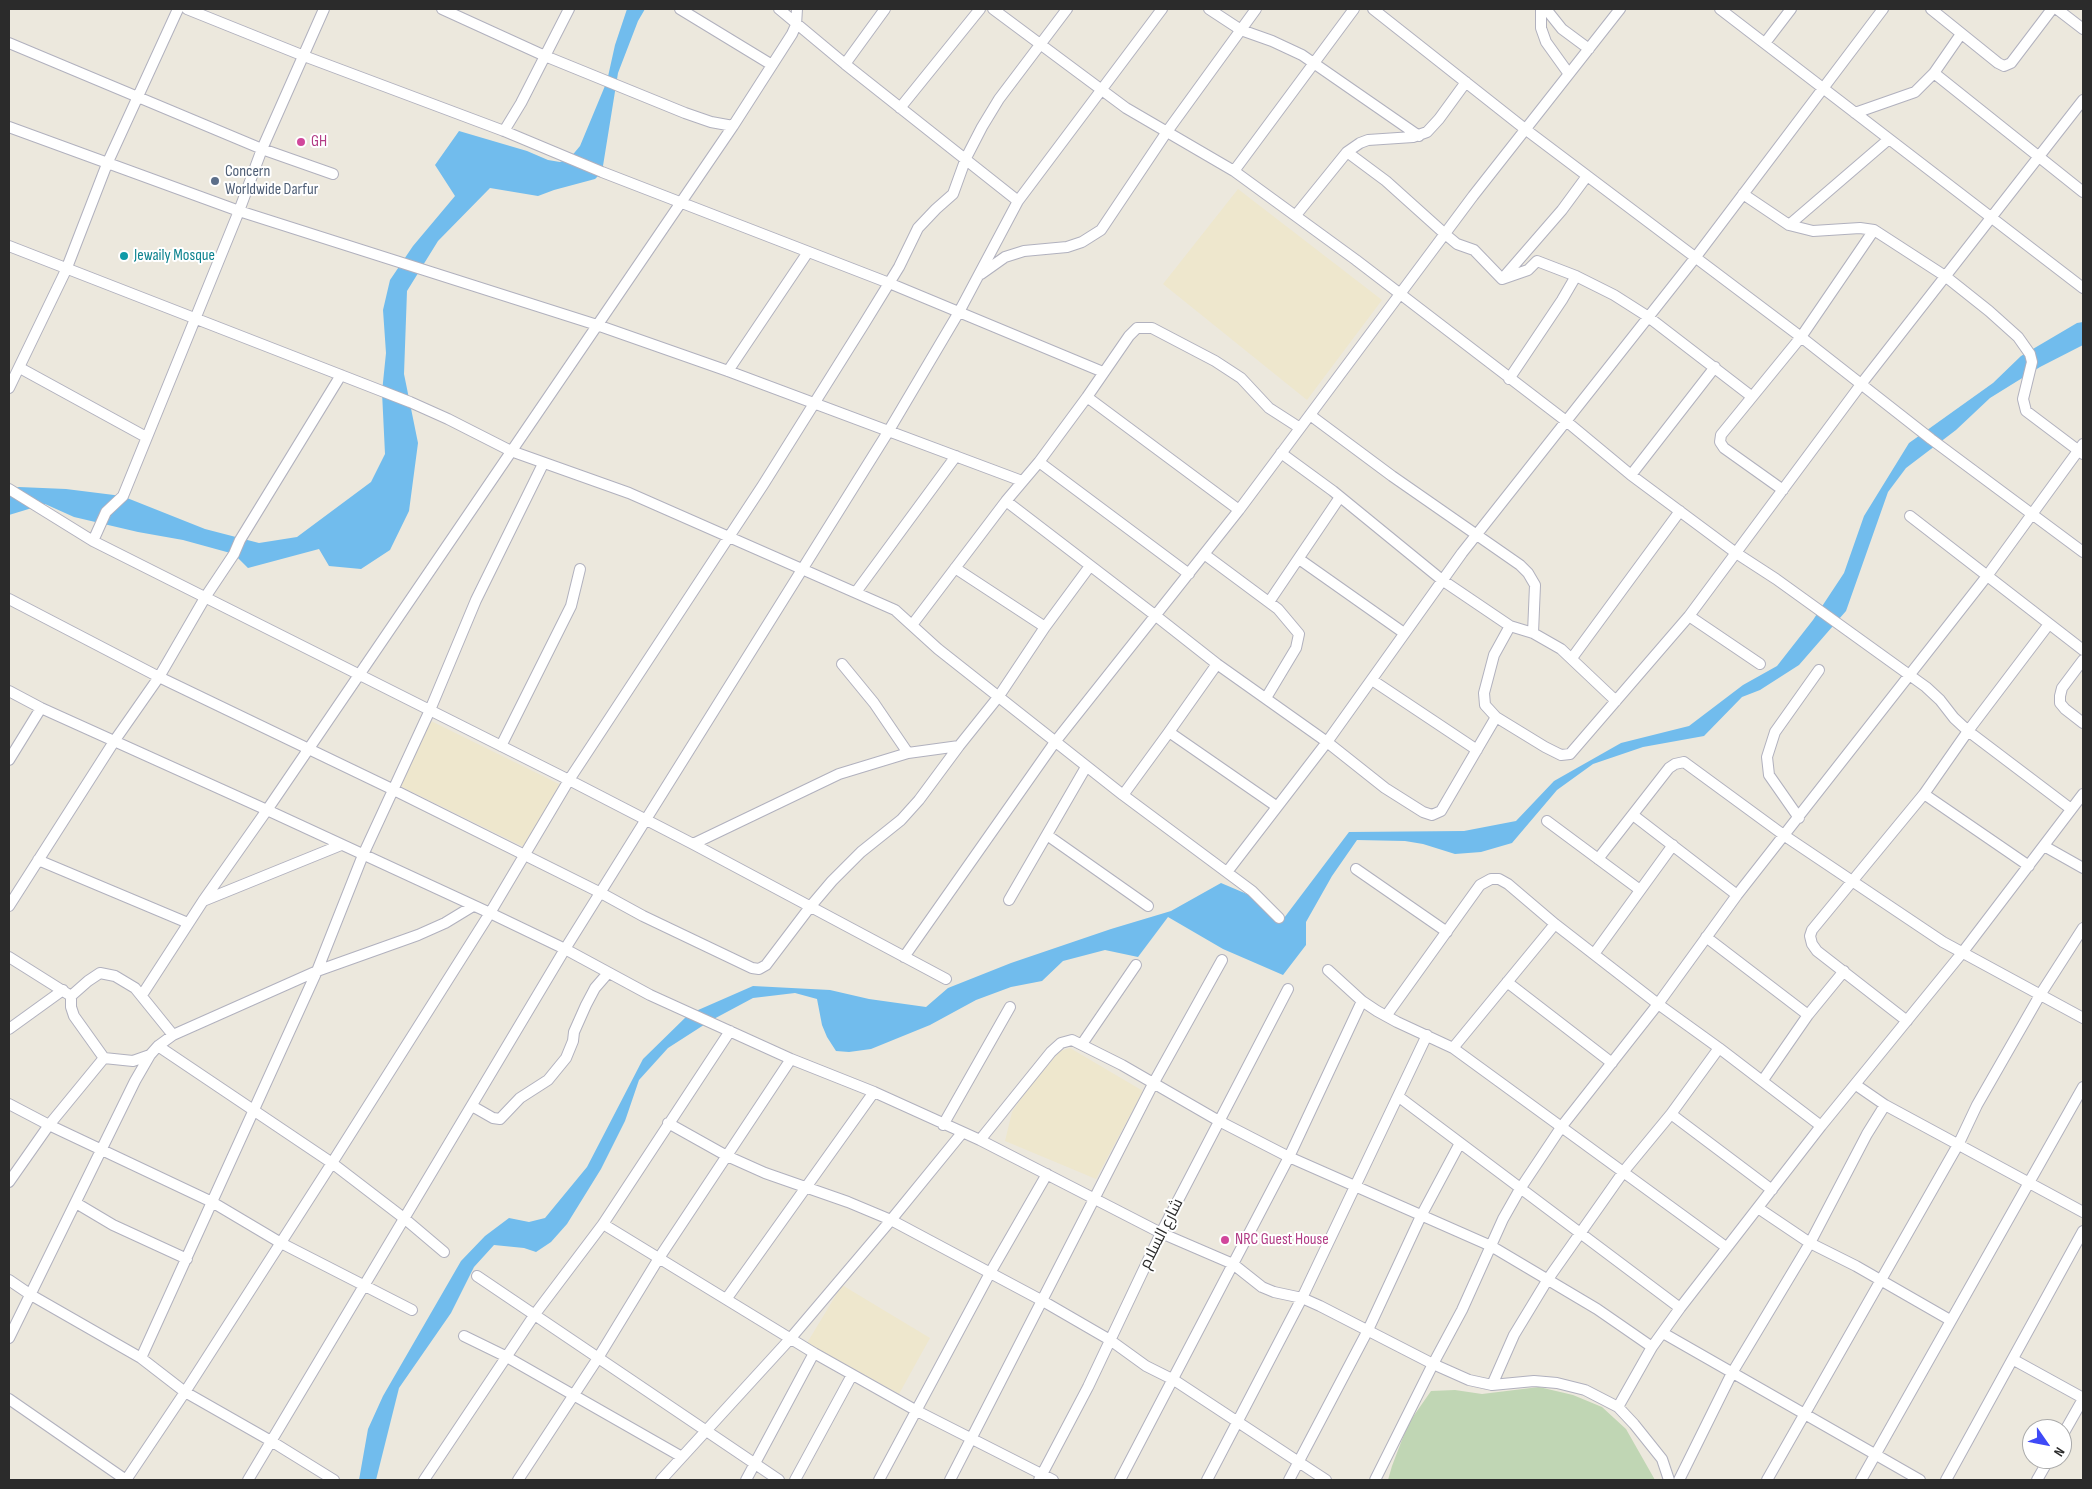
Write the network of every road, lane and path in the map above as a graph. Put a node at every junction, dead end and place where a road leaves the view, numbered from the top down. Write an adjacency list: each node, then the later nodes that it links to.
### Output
1 (178, 9): 45 (street)
2 (187, 9): 35 (street)
3 (324, 9): 35 (street)
4 (442, 9): 36 (street)
5 (569, 9): 36 (street)
6 (680, 9): 39 (street)
7 (779, 9): 27 (street)
8 (797, 9): 27 (street)
9 (885, 9): 38 (street)
10 (980, 9): 47 (street)
11 (993, 9): 32 (street)
12 (1067, 9): 32 (street)
13 (1162, 9): 44 (street)
14 (1209, 9): 29 (street)
15 (1256, 9): 29 (street)
16 (1354, 9): 37 (street)
17 (1373, 9): 42 (street)
18 (1541, 9): 41 (street)
19 (1546, 9): 34 (street)
20 (1620, 9): 34 (street)
21 (1720, 9): 33 (street)
22 (1791, 9): 33 (street)
23 (1883, 9): 43 (street)
24 (1931, 9): 30 (street)
25 (2052, 9): 30 (street)
26 (2057, 9): 28 (street)
27 (796, 24): 38 (street); 39 (street)
28 (2083, 28)
29 (1241, 30): 37 (street); 53 (street)
30 (1961, 34): 40 (street)
31 (9, 43): 45 (street)
32 (1040, 43): 44 (street); 59 (street)
33 (1765, 44): 43 (street)
34 (1589, 49): 41 (street)
35 (304, 56): 52 (street); 56 (street)
36 (545, 56): 49 (street); 52 (street)
37 (1315, 62): 54 (street); 61 (street)
38 (845, 64): 47 (street)
39 (772, 65): 49 (street)
40 (1934, 73): 48 (street); 58 (street)
41 (1569, 74): 51 (street)
42 (1466, 82): 51 (street); 54 (street)
43 (1823, 89): 48 (street); 65 (street)
44 (1100, 90): 53 (street); 66 (street)
45 (137, 98): 56 (street); 60 (street)
46 (2083, 100): 58 (street)
47 (900, 108): 59 (street)
48 (1855, 113): 55 (street)
49 (733, 126): 67 (street)
50 (9, 127): 60 (street)
51 (1525, 129): 63 (street); 73 (street)
52 (504, 131): 67 (street)
53 (1166, 133): 61 (street); 80 (street)
54 (1419, 136): 57 (street)
55 (1889, 139): 70 (street); 71 (street)
56 (262, 149): 62 (street); 68 (street)
57 (1347, 152): 69 (street); 73 (street)
58 (2039, 156): 64 (street); 70 (street)
59 (966, 158): 66 (street); 82 (street)
60 (107, 164): 68 (street); 77 (street)
61 (1234, 171): 69 (street)
62 (332, 174)
63 (1587, 176): 76 (street); 81 (street)
64 (2083, 192)
65 (1744, 194): 71 (street); 76 (street)
66 (1018, 201): 80 (street)
67 (682, 202): 75 (street); 88 (street)
68 (239, 211): 87 (street); 88 (street)
69 (1296, 215): 84 (street)
70 (1990, 218): 79 (street); 83 (street)
71 (1789, 225): 72 (street)
72 (1874, 230): 79 (street); 89 (street)
73 (1445, 234): 81 (street); 84 (street)
74 (9, 246): 77 (street)
75 (808, 252): 82 (street); 92 (street)
76 (1695, 258): 86 (street); 89 (street)
77 (66, 270): 87 (street); 91 (street)
78 (1576, 276): 81 (street); 86 (street); 95 (street)
79 (1945, 276): 96 (street); 106 (street)
80 (978, 277): 85 (street)
81 (1502, 279)
82 (889, 283): 85 (street); 100 (street)
83 (2083, 288)
84 (1400, 294): 95 (street); 101 (street)
85 (959, 312): 93 (street); 104 (street)
86 (1647, 316): 90 (street); 102 (street)
87 (195, 320): 94 (street); 105 (street)
88 (597, 325): 92 (street); 107 (street)
89 (1801, 337): 96 (street); 98 (street)
90 (1715, 367): 98 (street); 112 (street)
91 (20, 368): 97 (street); 105 (street)
92 (728, 371): 100 (street)
93 (1103, 372): 99 (street); 103 (street)
94 (342, 375): 107 (street); 137 (street)
95 (1509, 379): 102 (street)
96 (1862, 384): 115 (street); 120 (street)
97 (9, 388)
98 (1751, 396): 115 (street)
99 (1087, 397): 110 (street); 118 (street)
100 (813, 404): 104 (street); 123 (street)
101 (1310, 415): 103 (street); 122 (street)
102 (1566, 421): 112 (street); 122 (street)
103 (1300, 428): 108 (street)
104 (888, 432): 109 (street); 132 (street)
105 (146, 438): 124 (street)
106 (2082, 450): 120 (street)
107 (512, 452): 111 (street); 155 (street)
108 (1281, 452): 116 (street); 118 (street)
109 (956, 456): 113 (street); 136 (street)
110 (1039, 462): 113 (street); 133 (street)
111 (543, 464): 123 (street); 164 (street)
112 (1631, 475): 119 (street)
113 (1022, 482): 117 (street)
114 (9, 489): 124 (street)
115 (1783, 490): 127 (street)
116 (1340, 497): 128 (street); 135 (street)
117 (1006, 501): 129 (street); 130 (street)
118 (1239, 510): 126 (street)
119 (1680, 512): 127 (street); 149 (street)
120 (2033, 514): 125 (street); 134 (street)
121 (1910, 516): 134 (street)
122 (1477, 534): 135 (street); 147 (street)
123 (729, 538): 132 (street); 179 (street)
124 (93, 540): 137 (street)
125 (2083, 552)
126 (1204, 554): 133 (street); 139 (street)
127 (1736, 554): 141 (street); 156 (street)
128 (1299, 558): 139 (street); 146 (street)
129 (1090, 566): 140 (street); 145 (street)
130 (955, 568): 143 (street); 145 (street)
131 (580, 569): 172 (street)
132 (803, 569): 136 (street); 189 (street)
133 (1189, 574): 140 (street)
134 (1987, 576): 142 (street); 156 (street)
135 (1442, 580): 144 (street); 146 (street)
136 (856, 592): 143 (street)
137 (206, 596): 155 (street); 157 (street)
138 (9, 599): 157 (street)
139 (1269, 602): 161 (street)
140 (1156, 616): 152 (street); 170 (street)
141 (1689, 616): 153 (street); 162 (street)
142 (2049, 624): 148 (street); 167 (street)
143 (912, 625): 160 (street)
144 (1510, 626): 147 (street); 165 (street)
145 (1045, 627): 160 (street)
146 (1404, 633): 158 (street)
147 (1533, 633): 149 (street)
148 (2083, 650)
149 (1572, 658): 162 (street)
150 (2083, 660): 166 (street)
151 (842, 664): 176 (street)
152 (1217, 664): 161 (street); 168 (street)
153 (1760, 664)
154 (1819, 670): 188 (street)
155 (359, 674): 164 (street); 174 (street)
156 (1910, 675): 167 (street); 188 (street)
157 (159, 678): 169 (street); 174 (street)
158 (1372, 680): 171 (street); 175 (street)
159 (9, 692): 163 (street)
160 (999, 696): 170 (street); 173 (street)
161 (1266, 698): 171 (street)
162 (1616, 701): 165 (street)
163 (41, 708): 169 (street); 177 (street)
164 (430, 710): 172 (street); 180 (street)
165 (1496, 717): 175 (street)
166 (2083, 723)
167 (1968, 731): 181 (street); 186 (street)
168 (1169, 732): 183 (street); 184 (street)
169 (115, 740): 185 (street); 200 (street)
170 (1055, 742): 178 (street); 226 (street)
171 (1326, 742): 175 (street); 184 (street)
172 (501, 746): 179 (street)
173 (959, 746): 176 (street); 214 (street)
174 (308, 749): 180 (street); 185 (street)
175 (1477, 750)
176 (908, 753): 193 (street)
177 (9, 760)
178 (1086, 767): 183 (street); 191 (street)
179 (570, 780): 189 (street); 198 (street)
180 (394, 790): 197 (street); 198 (street)
181 (1924, 794): 201 (street); 205 (street)
182 (2083, 794): 186 (street)
183 (1122, 796): 204 (street)
184 (1276, 806): 204 (street)
185 (267, 810): 194 (street); 210 (street)
186 (2071, 810): 196 (street)
187 (1633, 815): 192 (street); 195 (street); 199 (street)
188 (1799, 818): 192 (street)
189 (647, 821): 193 (street); 207 (street)
190 (1547, 821): 199 (street)
191 (1048, 835): 209 (street); 213 (street)
192 (1785, 836): 205 (street); 208 (street)
193 (693, 844): 214 (street)
194 (341, 845): 197 (street); 210 (street)
195 (1673, 845): 206 (street); 208 (street)
196 (2044, 846): 201 (street); 202 (street)
197 (363, 855): 212 (street); 230 (street)
198 (525, 855): 207 (street); 215 (street)
199 (1598, 859): 206 (street)
200 (38, 860): 211 (street); 217 (street)
201 (2029, 866): 223 (street)
202 (2083, 868)
203 (1356, 869): 220 (street)
204 (1227, 872): 216 (street)
205 (1854, 882): 223 (street); 231 (street)
206 (1640, 890): 224 (street)
207 (601, 893): 214 (street); 222 (street)
208 (1738, 895): 221 (street)
209 (1009, 900)
210 (203, 901): 217 (street)
211 (9, 906)
212 (473, 906): 215 (street); 230 (street)
213 (1148, 906)
214 (810, 907): 226 (street)
215 (490, 913): 222 (street); 282 (street)
216 (1279, 918)
217 (188, 923): 238 (street)
218 (1555, 924): 220 (street); 224 (street); 234 (street)
219 (2083, 928): 237 (street)
220 (1447, 932): 243 (street)
221 (1706, 937): 240 (street); 242 (street)
222 (565, 949): 232 (street); 266 (street)
223 (1962, 953): 237 (street); 245 (street)
224 (1594, 954): 240 (street)
225 (9, 957): 236 (street)
226 (904, 957): 233 (street)
227 (1222, 960): 259 (street)
228 (1136, 965): 250 (street)
229 (1328, 970): 239 (street)
230 (317, 971): 248 (street); 267 (street)
231 (1844, 972): 242 (street); 245 (street)
232 (608, 973): 247 (street); 266 (street)
233 (946, 979)
234 (1507, 982): 252 (street); 257 (street)
235 (1288, 989): 269 (street, شارع السلام)
236 (67, 993): 238 (street); 246 (street); 255 (street)
237 (2040, 994): 244 (street); 278 (street)
238 (142, 995): 248 (street)
239 (1362, 1001): 243 (street); 281 (street)
240 (1658, 1004): 253 (street); 257 (street)
241 (1010, 1008): 272 (street)
242 (1808, 1015): 258 (street)
243 (1386, 1016): 249 (street)
244 (2083, 1018)
245 (1906, 1021): 260 (street)
246 (9, 1029)
247 (730, 1031): 256 (street); 270 (street)
248 (172, 1035): 251 (street)
249 (1427, 1035): 252 (street); 263 (street)
250 (1082, 1044): 259 (street); 276 (street)
251 (158, 1046): 254 (street); 267 (street)
252 (1453, 1048): 273 (street)
253 (1719, 1048): 258 (street); 268 (street)
254 (150, 1055): 255 (street); 279 (street)
255 (104, 1058): 271 (street)
256 (791, 1059): 262 (street); 280 (street)
257 (1612, 1063): 273 (street)
258 (1763, 1080): 274 (street)
259 (1153, 1084): 269 (street); 291 (street)
260 (1856, 1084): 265 (street); 274 (street)
261 (2083, 1087): 286 (street)
262 (874, 1092): 272 (street); 288 (street)
263 (1399, 1097): 277 (street); 287 (street)
264 (9, 1104): 271 (street)
265 (1885, 1105): 278 (street); 304 (street)
266 (472, 1106): 297 (street)
267 (253, 1110): 282 (street); 292 (street)
268 (1671, 1114): 283 (street); 290 (street)
269 (1219, 1121): 281 (street); 301 (street, شارع السلام)
270 (668, 1123): 280 (street); 299 (street)
271 (49, 1125): 279 (street); 285 (street)
272 (943, 1125): 275 (street)
273 (1562, 1126): 283 (street); 289 (street)
274 (1821, 1126): 290 (street)
275 (962, 1133): 276 (street); 298 (street)
276 (980, 1140): 284 (street)
277 (1460, 1143): 289 (street); 296 (street)
278 (1959, 1143): 286 (street); 315 (street)
279 (102, 1150): 292 (street); 293 (street)
280 (727, 1156): 288 (street); 308 (street)
281 (1289, 1157): 287 (street); 310 (street)
282 (332, 1163): 297 (street); 303 (street)
283 (1624, 1171): 302 (street); 306 (street)
284 (1047, 1174): 291 (street); 311 (street)
285 (9, 1182)
286 (2029, 1182): 295 (street); 324 (street)
287 (1354, 1187): 296 (street); 319 (street)
288 (805, 1188): 298 (street); 318 (street)
289 (1520, 1189): 302 (street); 305 (street)
290 (1772, 1190): 294 (street)
291 (1094, 1198): 301 (street); 320 (street)
292 (212, 1202): 303 (street); 309 (street)
293 (76, 1203): 309 (street); 317 (street)
294 (1758, 1208): 304 (street); 306 (street)
295 (2083, 1212)
296 (1422, 1216): 305 (street); 325 (street)
297 (405, 1218): 307 (street); 316 (street)
298 (891, 1220): 311 (street); 329 (street)
299 (603, 1224): 308 (street); 323 (street)
300 (2083, 1231): 336 (street)
301 (1161, 1233): 310 (street); 330 (street, شارع السلام)
302 (1581, 1234): 314 (street); 321 (street)
303 (281, 1243): 316 (street); 342 (street)
304 (1810, 1243): 315 (street); 338 (street)
305 (1491, 1246): 314 (street); 337 (street)
306 (1726, 1247): 321 (street)
307 (444, 1252)
308 (659, 1258): 318 (street); 335 (street)
309 (187, 1259): 334 (street)
310 (1233, 1264): 319 (street); 340 (street)
311 (990, 1274): 320 (street); 347 (street)
312 (477, 1276): 323 (street)
313 (9, 1280): 317 (street)
314 (1548, 1280): 331 (street); 341 (street)
315 (1881, 1280): 324 (street); 348 (street)
316 (364, 1287): 322 (street); 353 (street)
317 (31, 1295): 328 (street); 334 (street)
318 (727, 1298): 329 (street)
319 (1302, 1298): 325 (street); 350 (street)
320 (1041, 1300): 330 (street); 352 (street)
321 (1680, 1308): 326 (street)
322 (412, 1310)
323 (534, 1314): 333 (street); 335 (street)
324 (1950, 1320): 354 (street)
325 (1368, 1330): 337 (street); 356 (street)
326 (1663, 1334): 331 (street); 338 (street)
327 (464, 1336): 333 (street)
328 (9, 1338)
329 (790, 1339): 332 (street); 351 (street)
330 (1110, 1340): 340 (street); 359 (street, شارع السلام)
331 (1652, 1348): 346 (street)
332 (814, 1353): 339 (street); 357 (street)
333 (506, 1356): 343 (street); 363 (street)
334 (141, 1358): 342 (street)
335 (598, 1358): 343 (street); 351 (street)
336 (2014, 1360): 345 (street); 382 (street)
337 (1433, 1364): 341 (street); 376 (street)
338 (1732, 1373): 348 (street); 378 (street)
339 (852, 1374): 347 (street); 368 (street)
340 (1174, 1380): 350 (street); 372 (street)
341 (1492, 1385): 346 (street)
342 (186, 1392): 353 (street); 360 (street)
343 (574, 1394): 355 (street); 364 (street)
344 (9, 1399): 360 (street)
345 (2083, 1399): 349 (street)
346 (1618, 1407): 377 (street)
347 (918, 1411): 352 (street); 369 (street)
348 (1804, 1414): 354 (street); 379 (street)
349 (2072, 1419)
350 (1238, 1422): 356 (street); 373 (street)
351 (706, 1430): 355 (street); 357 (street)
352 (971, 1437): 359 (street); 370 (street)
353 (271, 1441): 361 (street); 362 (street)
354 (1875, 1455): 380 (street); 381 (street)
355 (682, 1456): 365 (street)
356 (1298, 1462): 374 (street); 375 (street)
357 (755, 1465): 366 (street); 367 (street)
358 (2043, 1469): 383 (street)
359 (1041, 1477): 371 (street)
360 (126, 1480)
361 (248, 1480)
362 (334, 1480)
363 (424, 1480)
364 (518, 1480)
365 (661, 1480)
366 (746, 1480)
367 (779, 1480)
368 (795, 1480)
369 (879, 1480)
370 (950, 1480)
371 (1053, 1480)
372 (1120, 1480)
373 (1207, 1480)
374 (1289, 1480)
375 (1326, 1480)
376 (1375, 1480)
377 (1669, 1480)
378 (1679, 1480)
379 (1767, 1480)
380 (1861, 1480)
381 (1920, 1480)
382 (1946, 1480)
383 (2037, 1480)

